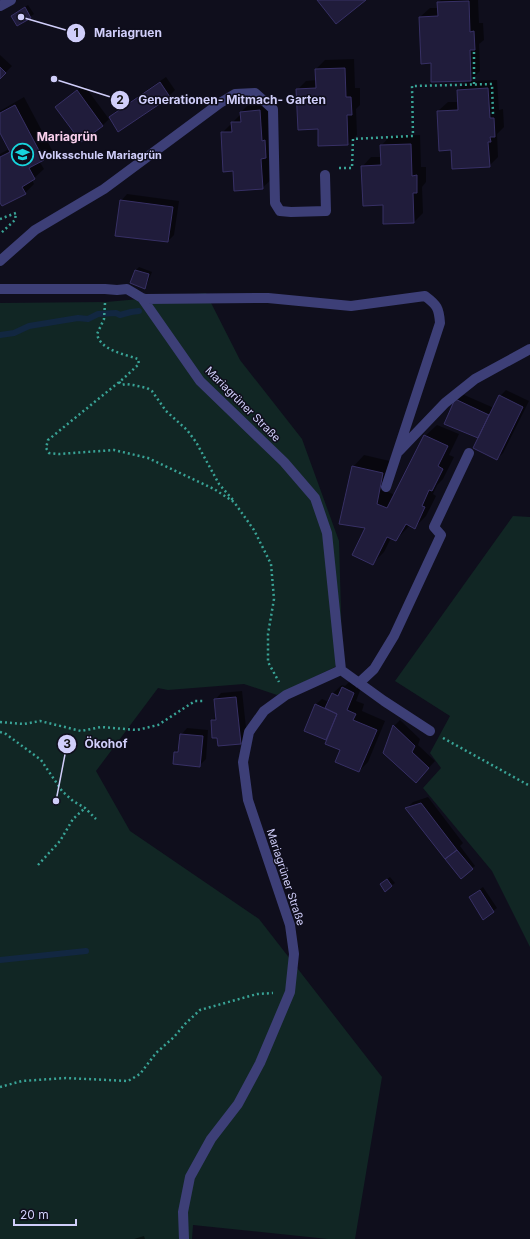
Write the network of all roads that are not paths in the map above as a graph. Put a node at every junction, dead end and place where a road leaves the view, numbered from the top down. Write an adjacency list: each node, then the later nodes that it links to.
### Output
1 (11, 0): 2 (street)
2 (0, 6)
3 (325, 175): 4 (street)
4 (0, 261)
5 (0, 289): 6 (street, Mariagrüner Straße)
6 (142, 298): 8 (street); 11 (street, Mariagrüner Straße)
7 (530, 349): 8 (street)
8 (398, 453): 10 (street)
9 (469, 453): 12 (street)
10 (386, 488)
11 (341, 670): 12 (street); 14 (street, Mariagrüner Straße)
12 (359, 682): 13 (street)
13 (430, 730)
14 (184, 1239)

